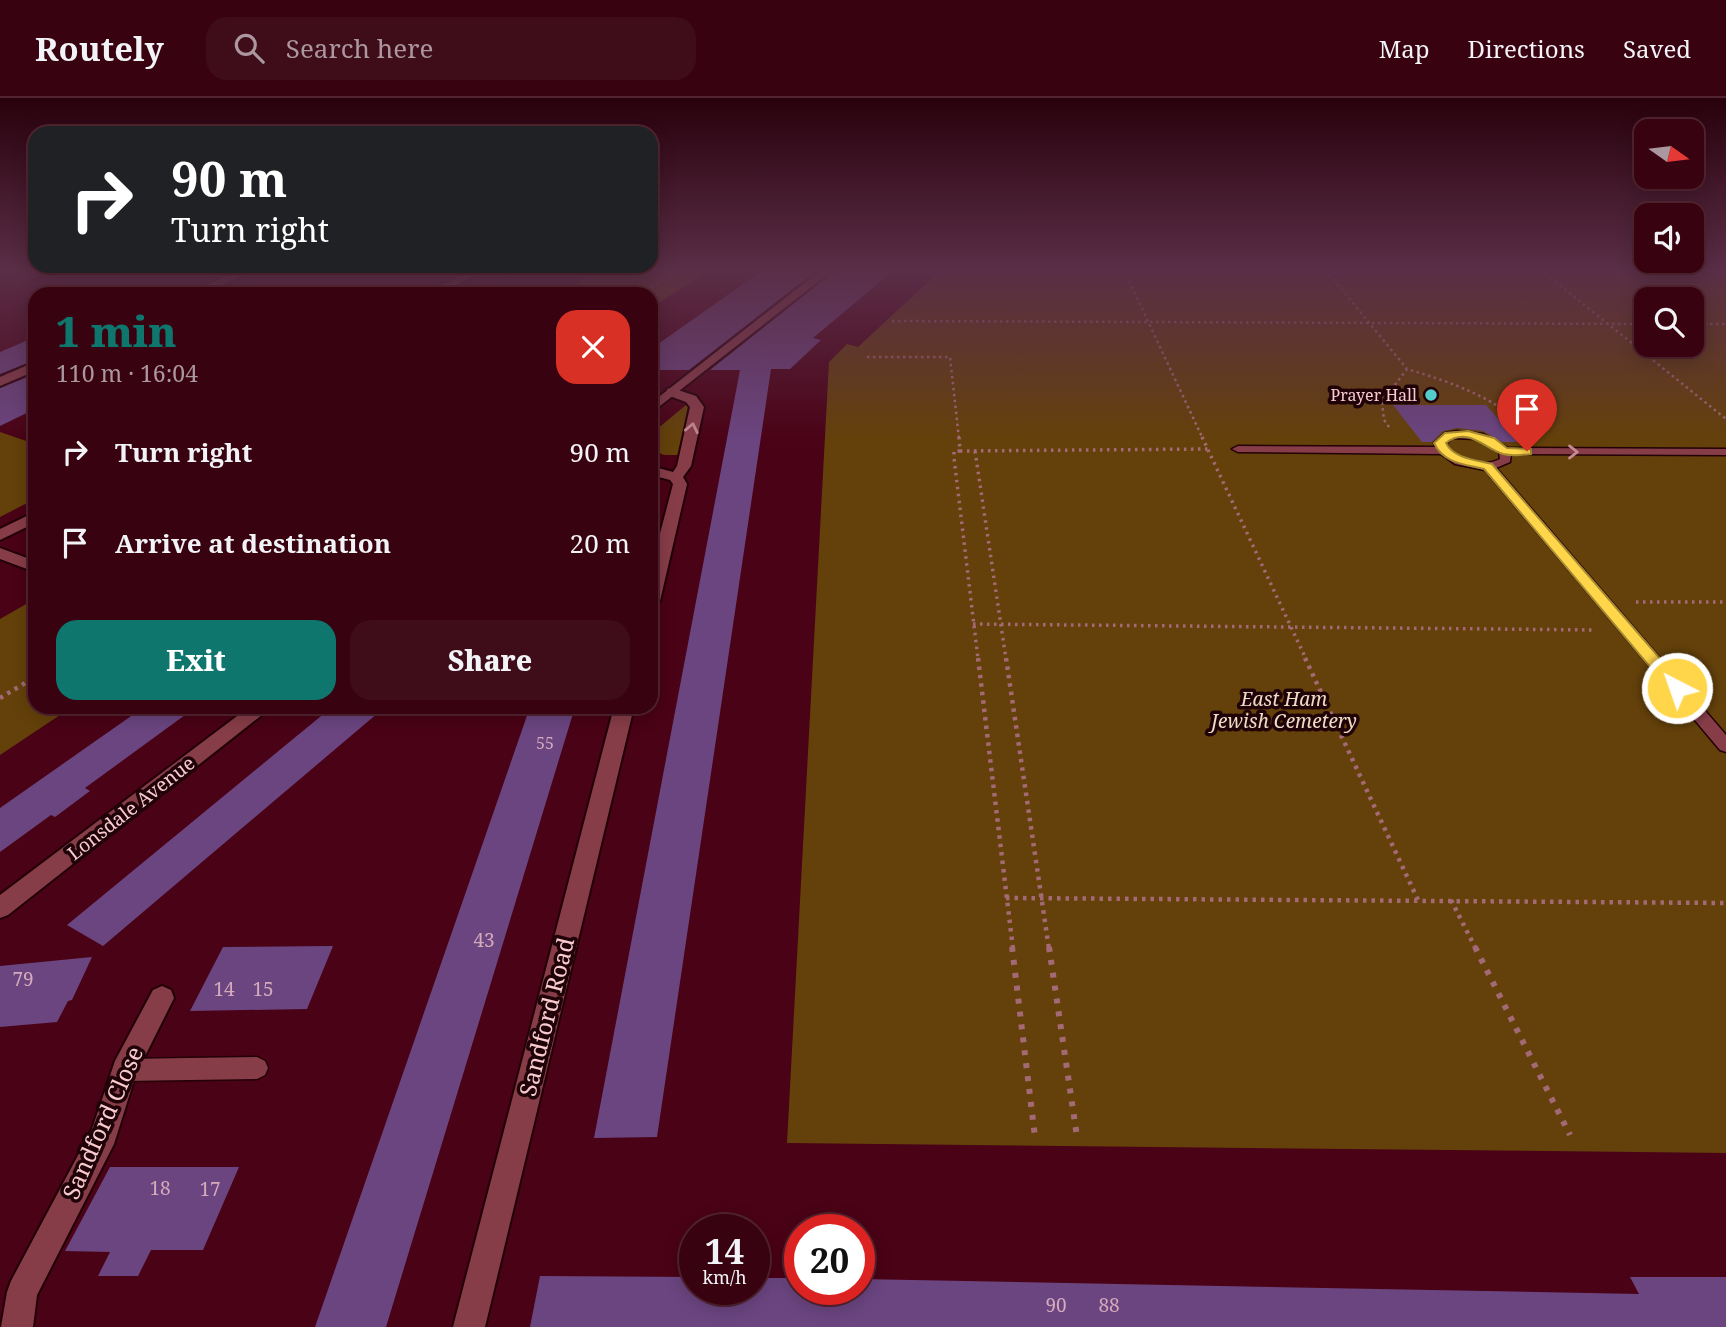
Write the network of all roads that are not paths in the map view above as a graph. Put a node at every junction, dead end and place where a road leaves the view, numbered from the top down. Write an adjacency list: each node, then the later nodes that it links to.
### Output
1 (755, 327): 4 (street)
2 (28, 369): 3 (street)
3 (0, 382)
4 (672, 392): 5 (street); 12 (street, one-way to 4)
5 (658, 403)
6 (1238, 449): 7 (lane)
7 (1444, 451): 8 (lane); 10 (lane)
8 (1505, 451): 9 (lane, one-way to 9); 10 (lane)
9 (1726, 453)
10 (1488, 466): 20 (lane)
11 (658, 472): 12 (street)
12 (676, 477): 17 (street)
13 (28, 520): 14 (street)
14 (0, 534)
15 (0, 553): 16 (street)
16 (28, 564)
17 (658, 573)
18 (253, 714): 21 (street, Lonsdale Avenue)
19 (622, 714): 26 (street, Sandford Road)
20 (1726, 746)
21 (0, 908)
22 (162, 998): 24 (street, Sandford Close)
23 (257, 1068): 24 (lane)
24 (124, 1070): 25 (street, Sandford Close)
25 (17, 1327)
26 (469, 1327)

